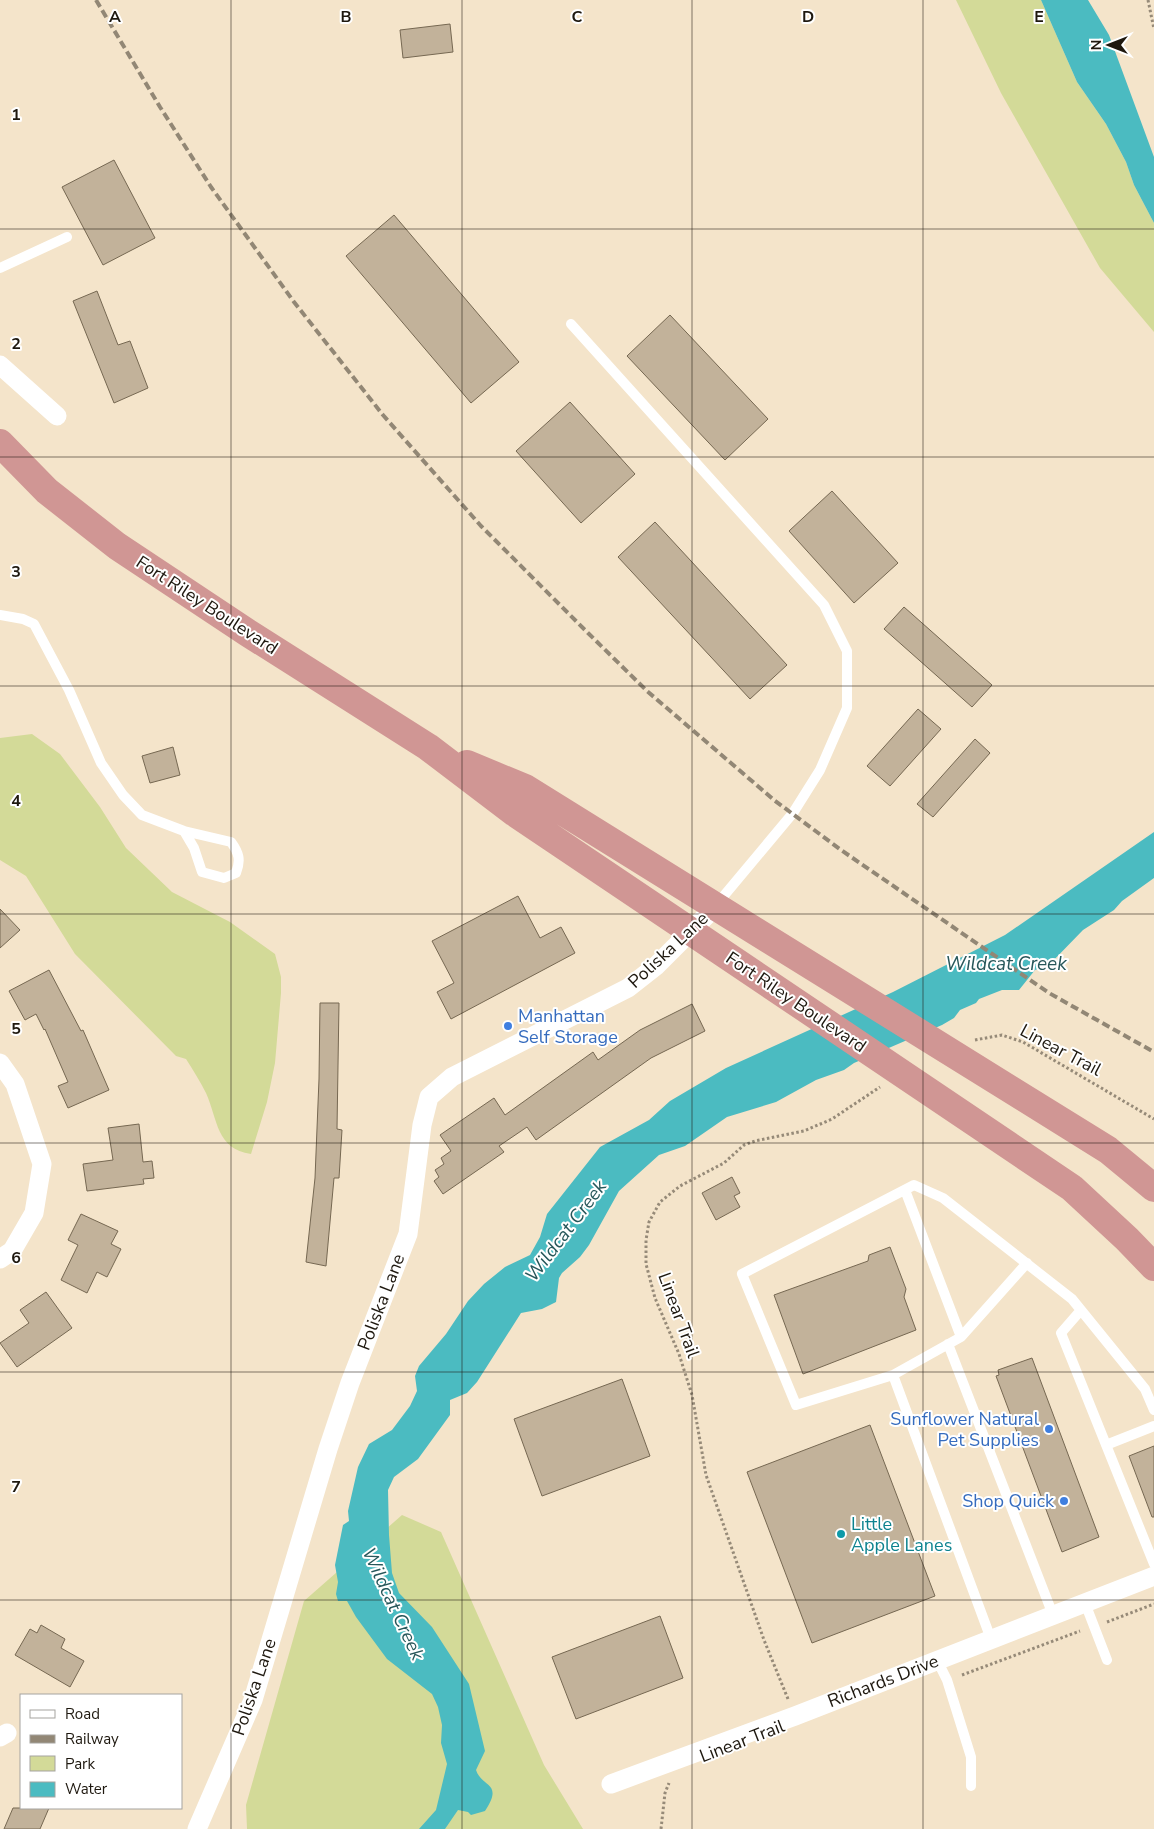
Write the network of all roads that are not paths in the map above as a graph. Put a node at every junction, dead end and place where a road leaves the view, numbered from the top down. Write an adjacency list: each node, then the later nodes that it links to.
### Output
1 (67, 236): 2 (lane)
2 (0, 268)
3 (571, 324): 10 (lane)
4 (0, 365): 5 (street)
5 (57, 416)
6 (0, 443): 8 (highway, Fort Riley Boulevard)
7 (0, 615): 9 (lane)
8 (428, 748): 10 (highway, Fort Riley Boulevard); 11 (highway, Fort Riley Boulevard)
9 (184, 830): 9 (lane)
10 (714, 907): 11 (street, Poliska Lane); 13 (highway, Fort Riley Boulevard)
11 (690, 930): 17 (highway, Fort Riley Boulevard); 34 (street, Poliska Lane)
12 (0, 1063): 15 (street)
13 (1154, 1188)
14 (905, 1190): 16 (lane); 19 (lane); 21 (lane)
15 (0, 1259)
16 (1027, 1263): 18 (lane); 19 (lane)
17 (1154, 1267)
18 (1081, 1310): 22 (lane); 24 (lane)
19 (960, 1337): 20 (lane)
20 (948, 1344): 21 (lane); 28 (lane)
21 (893, 1375): 29 (lane)
22 (1154, 1410)
23 (1154, 1426): 24 (lane)
24 (1106, 1445): 25 (lane)
25 (1154, 1564)
26 (1154, 1576): 27 (street, Richards Drive)
27 (1085, 1603): 28 (street, Richards Drive); 31 (lane)
28 (1053, 1615): 29 (street, Richards Drive)
29 (991, 1639): 30 (street, Richards Drive)
30 (937, 1660): 32 (street, Richards Drive); 33 (lane)
31 (1107, 1660)
32 (611, 1784)
33 (971, 1786)
34 (197, 1829)

